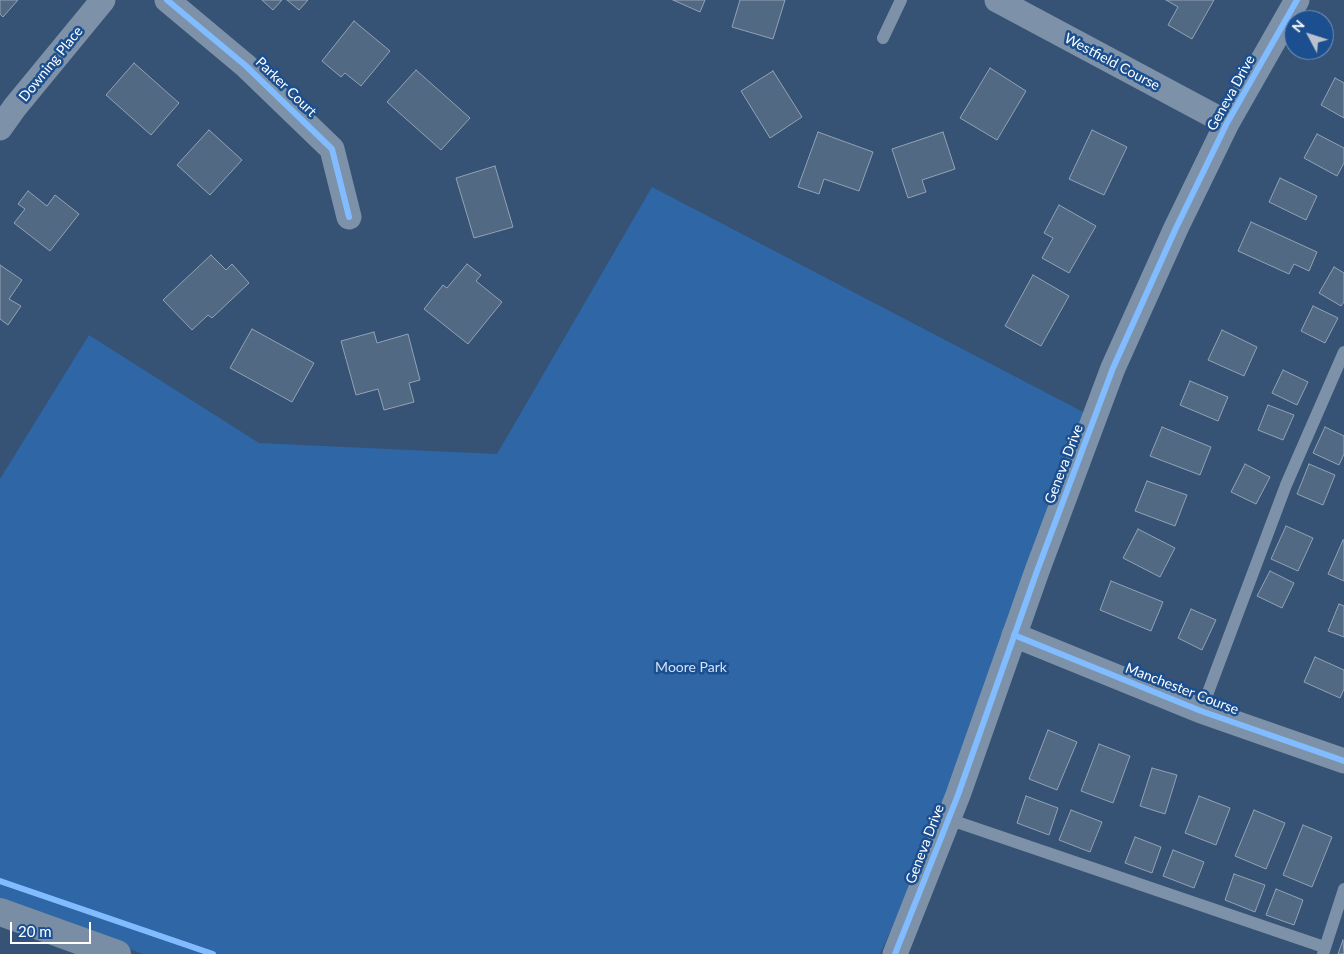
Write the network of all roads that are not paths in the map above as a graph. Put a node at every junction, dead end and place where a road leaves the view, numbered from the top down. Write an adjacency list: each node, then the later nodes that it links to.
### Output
1 (103, 0): 8 (street, Downing Place)
2 (167, 0): 9 (street, Parker Court)
3 (901, 0): 6 (lane)
4 (997, 0): 7 (street, Westfield Course)
5 (1297, 0): 7 (street, Geneva Drive)
6 (883, 38)
7 (1227, 123): 11 (street, Geneva Drive)
8 (0, 128)
9 (349, 217)
10 (1344, 352): 12 (lane)
11 (1014, 635): 12 (street, Manchester Course); 14 (street, Geneva Drive)
12 (1201, 711): 13 (street, Manchester Course)
13 (1344, 761)
14 (948, 819): 17 (lane); 19 (street, Geneva Drive)
15 (1344, 889): 17 (lane)
16 (0, 912): 18 (street)
17 (1323, 951)
18 (117, 954)
19 (896, 954)

